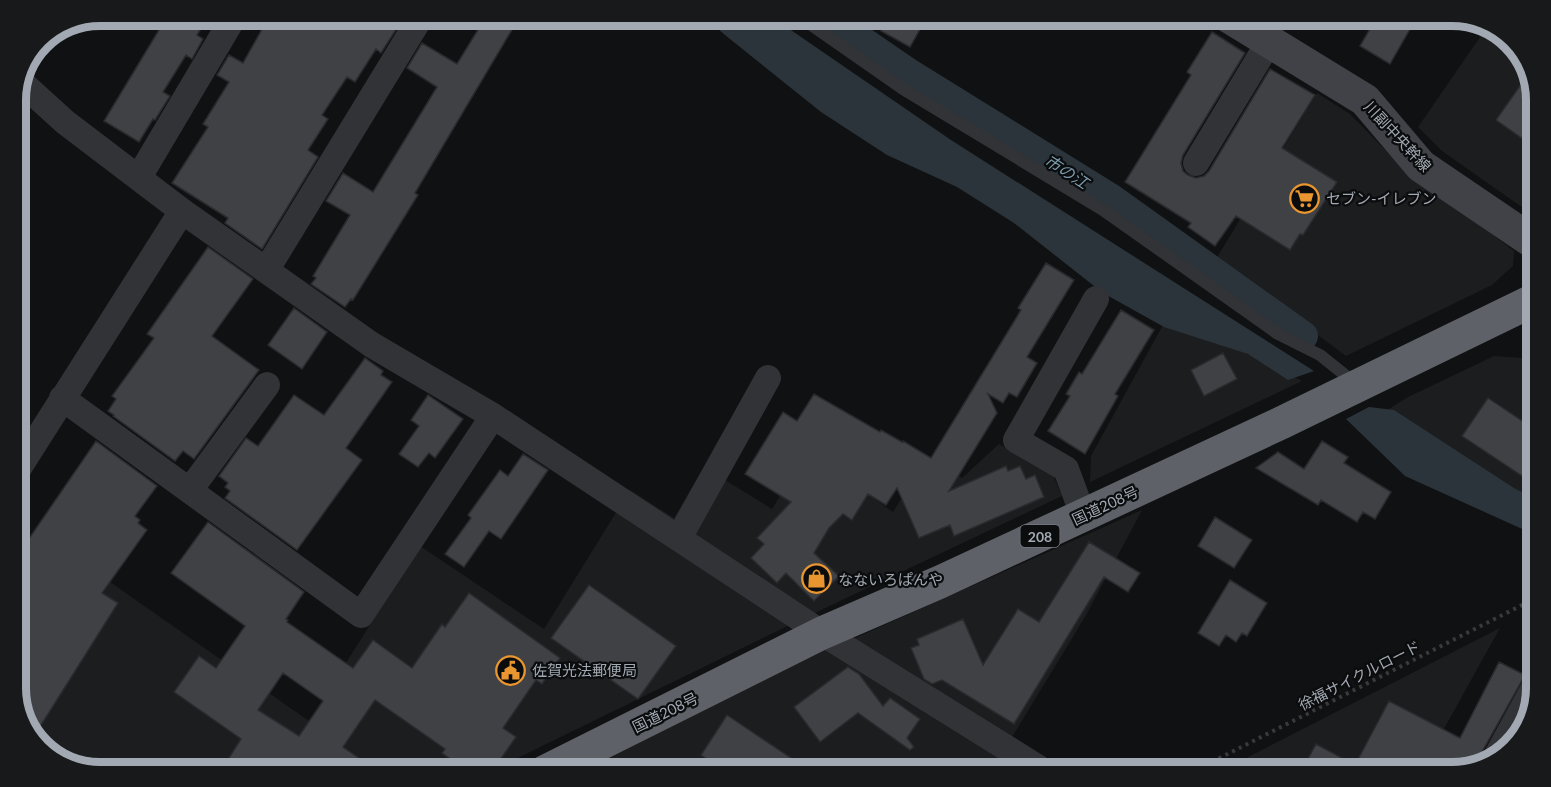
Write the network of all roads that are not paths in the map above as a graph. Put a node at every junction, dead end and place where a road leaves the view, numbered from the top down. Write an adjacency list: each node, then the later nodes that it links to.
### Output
1 (228, 26): 8 (street)
2 (416, 26): 11 (street)
3 (813, 26): 16 (lane)
4 (1244, 26): 5 (street, 川副中央幹線)
5 (1269, 42): 7 (street); 10 (street, 川副中央幹線)
6 (27, 87): 8 (street)
7 (1196, 163)
8 (139, 177): 9 (street)
9 (182, 210): 11 (street); 17 (street)
10 (1525, 237)
11 (267, 269): 18 (street)
12 (1096, 299): 21 (street)
13 (1525, 303): 16 (highway, 国道208号 / 208)
14 (768, 378): 22 (street)
15 (267, 386): 20 (street)
16 (1358, 386): 21 (highway, 国道208号 / 208)
17 (62, 398): 19 (street); 20 (street)
18 (493, 416): 20 (street); 22 (street)
19 (26, 456)
20 (190, 490)
21 (1083, 515): 23 (highway, 国道208号 / 208)
22 (679, 538): 23 (street)
23 (822, 633): 26 (highway, 国道208号 / 208); 27 (street)
24 (1523, 708): 25 (street)
25 (1509, 734)
26 (564, 762)
27 (1029, 762)

